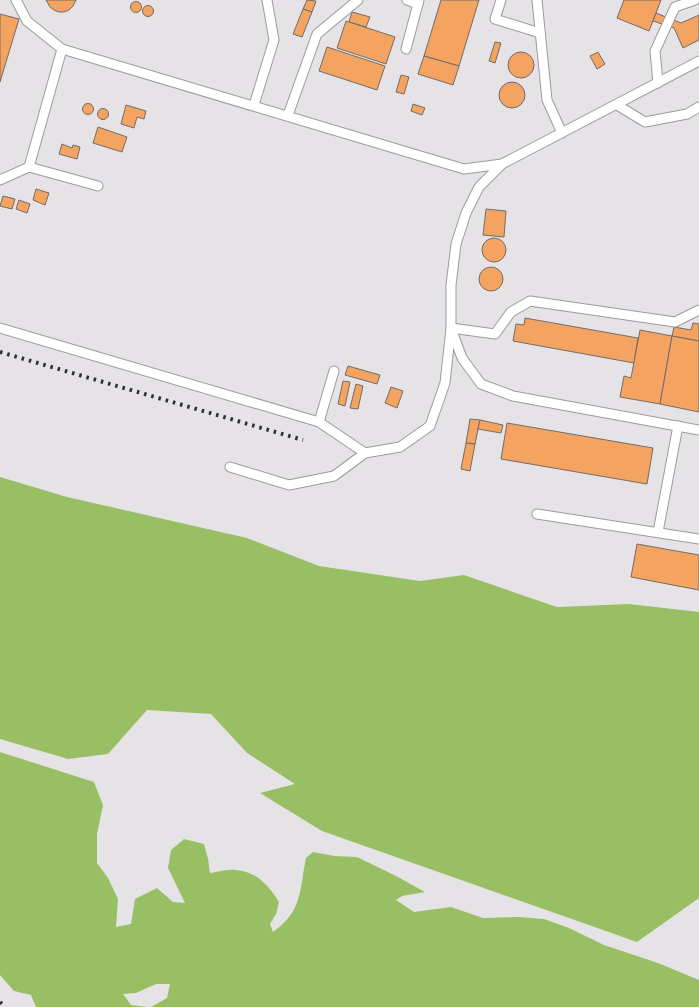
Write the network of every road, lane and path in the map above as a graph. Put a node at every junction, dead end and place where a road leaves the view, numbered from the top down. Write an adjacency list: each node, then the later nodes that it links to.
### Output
1 (16, 0): 10 (lane)
2 (267, 0): 14 (lane)
3 (358, 0): 17 (lane)
4 (407, 0): 8 (lane)
5 (501, 0): 9 (lane)
6 (537, 0): 9 (lane)
7 (695, 0): 13 (lane)
8 (418, 2): 11 (lane)
9 (540, 33): 18 (lane)
10 (62, 49): 14 (lane); 20 (lane)
11 (406, 49)
12 (699, 61): 13 (lane)
13 (658, 83): 15 (lane)
14 (254, 105): 17 (lane)
15 (617, 105): 16 (lane); 18 (lane)
16 (699, 107)
17 (288, 116): 19 (lane)
18 (562, 133): 19 (lane)
19 (502, 164): 25 (lane)
20 (29, 167): 21 (lane); 22 (lane)
21 (0, 180)
22 (98, 186)
23 (699, 310): 25 (lane)
24 (0, 328): 27 (lane)
25 (451, 328): 28 (lane); 30 (lane)
26 (334, 371): 27 (lane)
27 (320, 422): 30 (lane)
28 (678, 426): 29 (lane); 33 (lane)
29 (699, 430)
30 (365, 453): 31 (lane)
31 (230, 467)
32 (536, 514): 33 (lane)
33 (658, 532): 34 (lane)
34 (699, 539)

